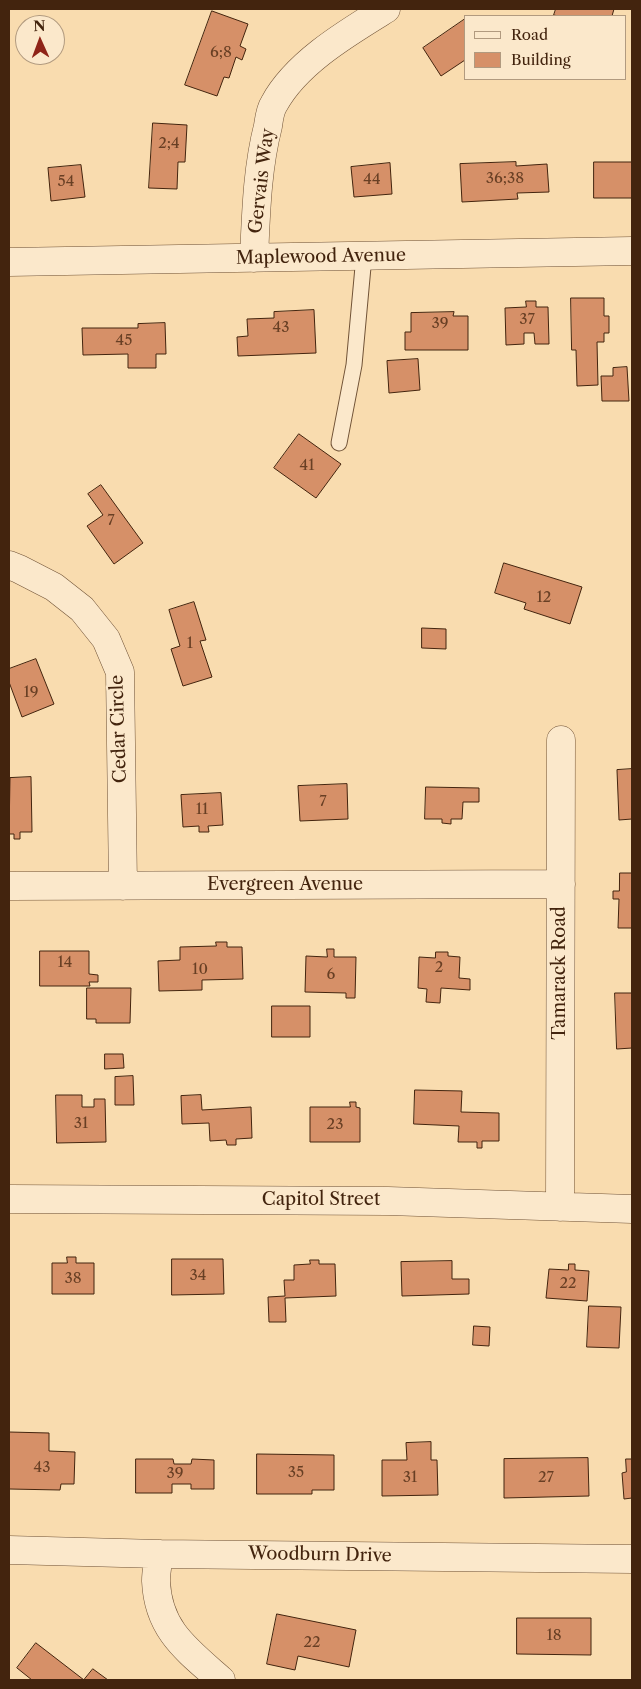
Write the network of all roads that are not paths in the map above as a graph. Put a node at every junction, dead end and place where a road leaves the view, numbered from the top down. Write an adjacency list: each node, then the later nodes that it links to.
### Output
1 (386, 9): 4 (street, Gervais Way)
2 (632, 251): 3 (street, Maplewood Avenue)
3 (364, 256): 4 (street, Maplewood Avenue); 6 (lane)
4 (254, 258): 5 (street, Maplewood Avenue)
5 (9, 262)
6 (339, 443)
7 (9, 565): 11 (street, Cedar Circle)
8 (561, 740): 9 (street, Tamarack Road)
9 (561, 884): 11 (street, Evergreen Avenue); 13 (street, Tamarack Road)
10 (9, 886): 11 (street, Evergreen Avenue)
11 (123, 886)
12 (9, 1199): 13 (street, Capitol Street)
13 (560, 1207): 14 (street, Capitol Street)
14 (632, 1209)
15 (9, 1550): 16 (street, Woodburn Drive)
16 (159, 1554): 17 (street, Woodburn Drive); 18 (street)
17 (632, 1559)
18 (221, 1680)

